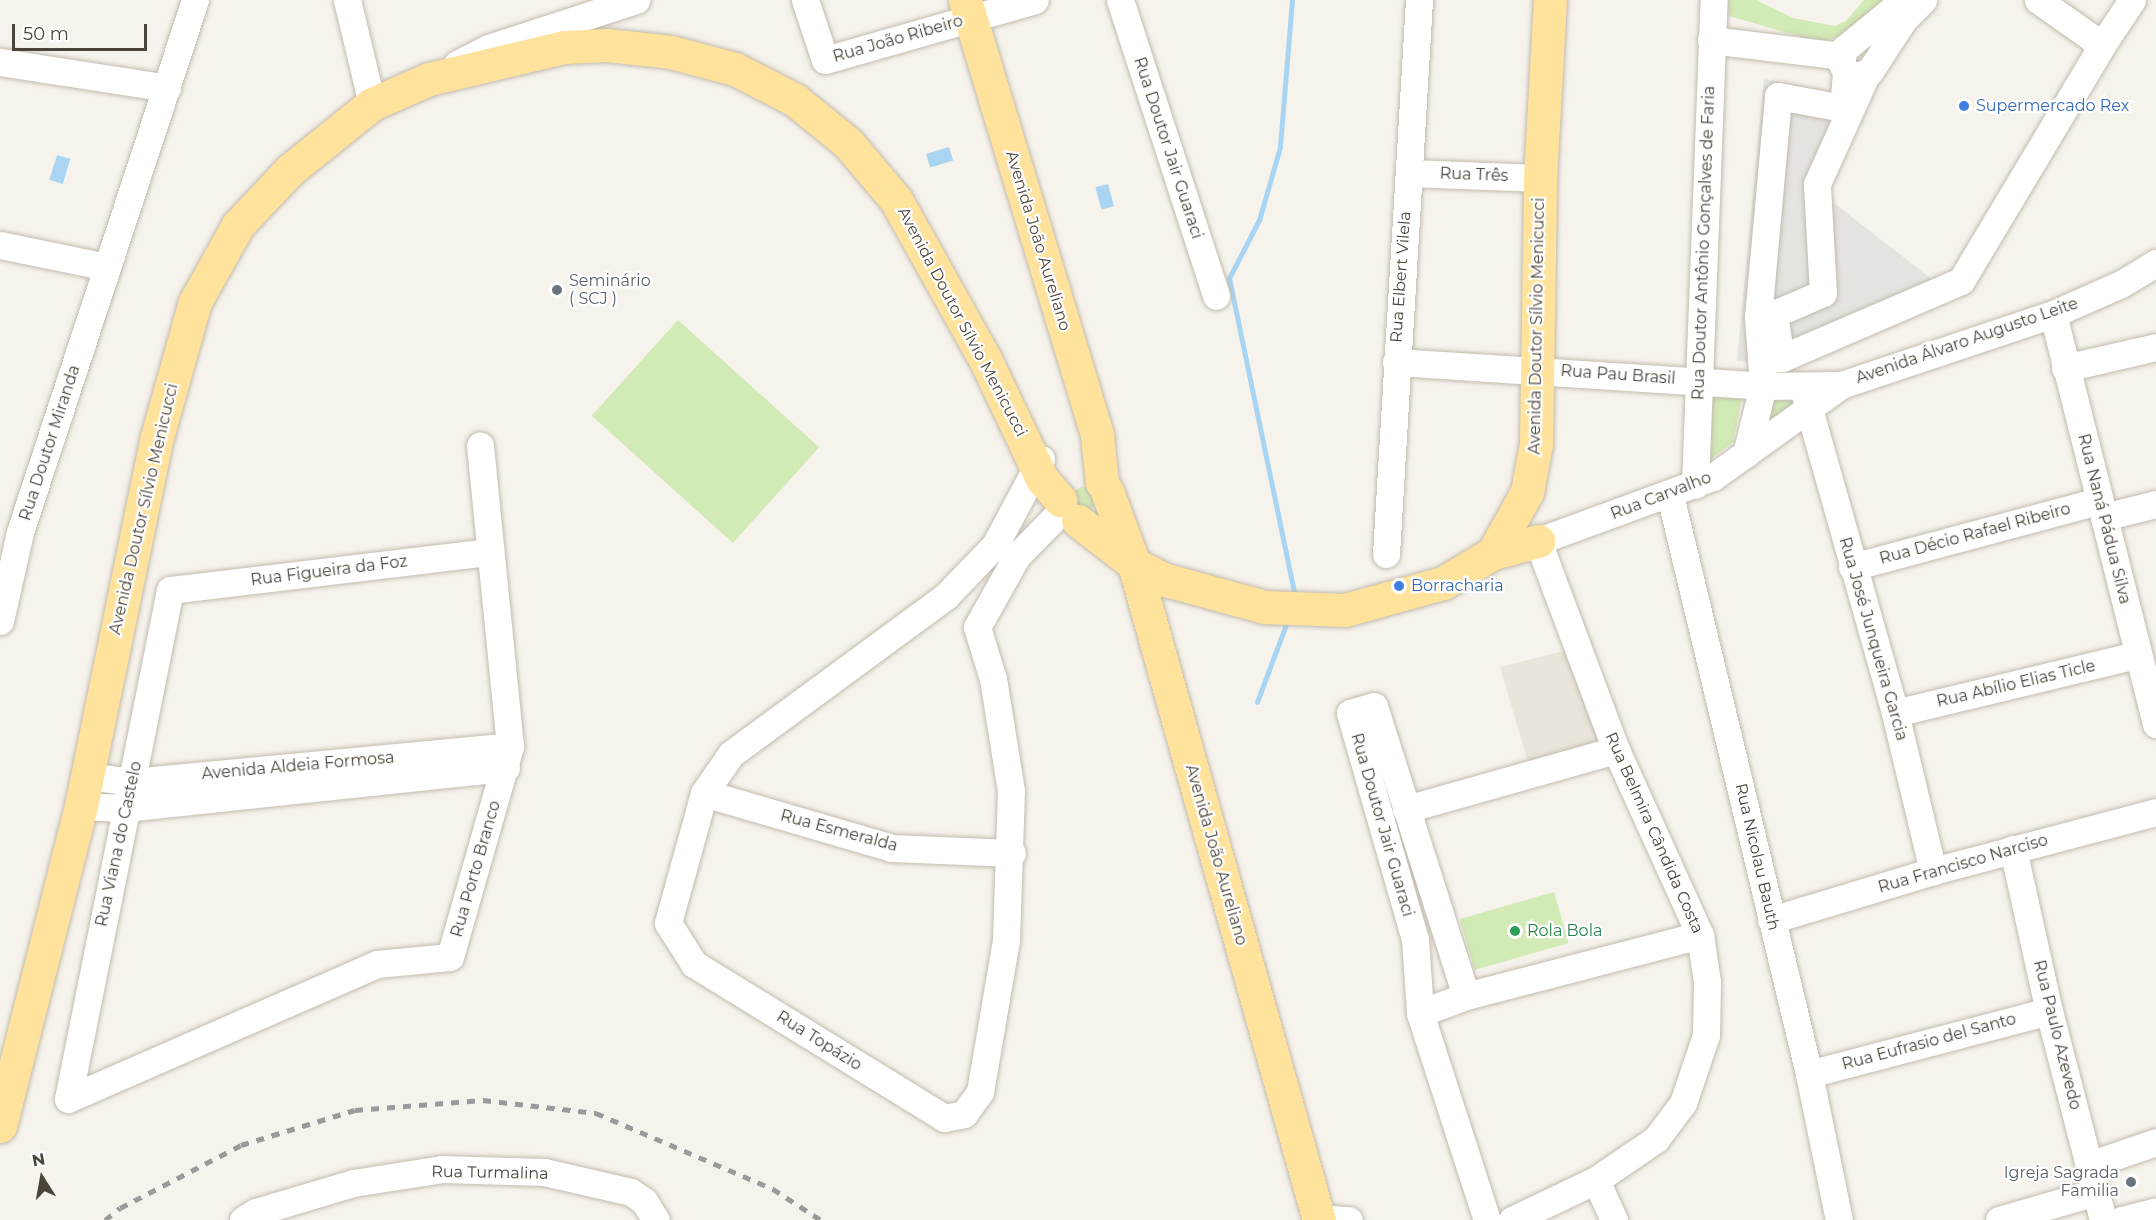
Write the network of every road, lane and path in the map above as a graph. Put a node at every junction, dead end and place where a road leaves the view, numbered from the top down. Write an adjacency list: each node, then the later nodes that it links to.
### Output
1 (195, 0): 20 (street, Rua Doutor Miranda)
2 (347, 0): 21 (street)
3 (636, 0): 19 (street)
4 (805, 0): 14 (street, Rua João Ribeiro)
5 (1035, 0): 14 (street, Rua João Ribeiro)
6 (1120, 0): 27 (street, Rua Doutor Jair Guaraci)
7 (1419, 0): 22 (street, Rua Elbert Vilela)
8 (1550, 0): 23 (main road, Avenida Doutor Sílvio Menicucci)
9 (1714, 0): 15 (street, Rua Doutor Antônio Gonçalves de Faria)
10 (1904, 0): 18 (street)
11 (1923, 0): 18 (street)
12 (2038, 0): 16 (street)
13 (2128, 2): 16 (street)
14 (968, 9): 41 (main road, Avenida João Aureliano)
15 (1711, 40): 18 (street); 34 (street, Rua Doutor Antônio Gonçalves de Faria)
16 (2102, 45): 31 (street)
17 (0, 62): 20 (street)
18 (1856, 63): 31 (street); 31 (street)
19 (429, 79): 21 (main road, Avenida Doutor Sílvio Menicucci); 39 (main road, Avenida Doutor Sílvio Menicucci)
20 (167, 88): 26 (street, Rua Doutor Miranda)
21 (372, 104): 62 (main road, Avenida Doutor Sílvio Menicucci)
22 (1408, 172): 23 (street, Rua Três); 30 (street, Rua Elbert Vilela)
23 (1540, 178): 33 (main road, Avenida Doutor Sílvio Menicucci)
24 (0, 244): 26 (street)
25 (2156, 263): 28 (street, Avenida Álvaro Augusto Leite)
26 (107, 267): 53 (street, Rua Doutor Miranda)
27 (1216, 296)
28 (2053, 314): 32 (street, Rua Naná Pádua Silva); 35 (street, Avenida Álvaro Augusto Leite)
29 (2156, 347): 32 (street)
30 (1396, 362): 33 (street, Rua Pau Brasil); 48 (street, Rua Elbert Vilela)
31 (1769, 368): 34 (street, Rua Pau Brasil); 36 (street, Rua Pau Brasil); 38 (street)
32 (2066, 368): 43 (street, Rua Naná Pádua Silva)
33 (1538, 369): 34 (street, Rua Pau Brasil); 47 (main road, Avenida Doutor Sílvio Menicucci)
34 (1701, 382): 40 (street, Rua Doutor Antônio Gonçalves de Faria)
35 (1840, 385): 36 (street, Rua Carvalho)
36 (1805, 397): 38 (street, Rua Carvalho); 50 (street, Rua José Junqueira Garcia)
37 (480, 445): 46 (street, Rua Porto Branco)
38 (1746, 454): 40 (street, Rua Carvalho)
39 (1036, 459): 41 (main road, Avenida Doutor Sílvio Menicucci); 45 (street, Rua Topázio)
40 (1682, 490): 44 (street, Rua Carvalho); 70 (street, Rua Nicolau Bauth)
41 (1080, 494): 45 (street, Rua Topázio); 49 (main road, Avenida João Aureliano)
42 (2156, 504): 43 (street, Rua Décio Rafael Ribeiro)
43 (2102, 509): 50 (street, Rua Décio Rafael Ribeiro); 55 (street, Rua Naná Pádua Silva)
44 (1538, 541): 47 (main road, Rua Carvalho); 58 (street, Rua Belmira Cândida Costa)
45 (1006, 550): 52 (street, Rua Topázio); 54 (street, Rua Topázio)
46 (489, 552): 51 (street, Rua Figueira da Foz); 59 (street, Rua Porto Branco)
47 (1493, 553): 49 (main road)
48 (1386, 554)
49 (1134, 564): 83 (main road, Avenida João Aureliano)
50 (1852, 567): 56 (street, Rua José Junqueira Garcia)
51 (170, 590): 60 (street, Rua Viana do Castelo)
52 (946, 596): 54 (street); 63 (street, Rua Topázio)
53 (0, 621)
54 (977, 627): 68 (street, Rua Topázio)
55 (2145, 662): 56 (street, Rua Abílio Elias Ticle); 57 (street, Rua Naná Pádua Silva)
56 (1895, 713): 69 (street, Rua José Junqueira Garcia)
57 (2156, 724)
58 (1616, 750): 65 (street); 71 (street, Rua Belmira Cândida Costa)
59 (508, 757): 61 (street, Avenida Aldeia Formosa); 76 (street, Rua Porto Branco)
60 (132, 782): 61 (street, Avenida Aldeia Formosa); 62 (street, Avenida Aldeia Formosa); 64 (street, Rua Viana do Castelo)
61 (190, 788): 64 (street, Avenida Aldeia Formosa)
62 (84, 791): 64 (street, Avenida Aldeia Formosa); 77 (main road, Avenida Doutor Sílvio Menicucci)
63 (704, 793): 68 (street, Rua Esmeralda); 68 (street, Rua Topázio)
64 (124, 808): 76 (street, Rua Viana do Castelo)
65 (1406, 809): 72 (street, Rua Doutor Jair Guaraci); 74 (street, Rua Doutor Jair Guaraci)
66 (2156, 812): 67 (street, Rua Francisco Narciso)
67 (2013, 849): 69 (street, Rua Francisco Narciso); 73 (street, Rua Paulo Azevedo)
68 (1012, 853)
69 (1933, 871): 70 (street, Rua Francisco Narciso)
70 (1771, 920): 75 (street, Rua Nicolau Bauth)
71 (1700, 935): 72 (street); 80 (street, Rua Belmira Cândida Costa)
72 (1466, 996): 74 (street)
73 (2049, 1011): 75 (street, Rua Eufrasio del Santo); 79 (street, Rua Paulo Azevedo)
74 (1420, 1013): 86 (street, Rua Doutor Jair Guaraci)
75 (1809, 1074): 89 (street, Rua Nicolau Bauth)
76 (68, 1100)
77 (0, 1126)
78 (2156, 1142): 79 (street)
79 (2089, 1165): 81 (street, Rua Paulo Azevedo)
80 (1596, 1180): 87 (street, Rua Belmira Cândida Costa); 88 (street)
81 (2096, 1192): 90 (street); 91 (street, Rua Paulo Azevedo)
82 (2156, 1211): 92 (street)
83 (1329, 1219)
84 (243, 1220): 85 (street, Rua Turmalina)
85 (656, 1220)
86 (1487, 1220)
87 (1512, 1220)
88 (1614, 1220)
89 (1839, 1220)
90 (1999, 1220)
91 (2103, 1220)
92 (2121, 1220)

